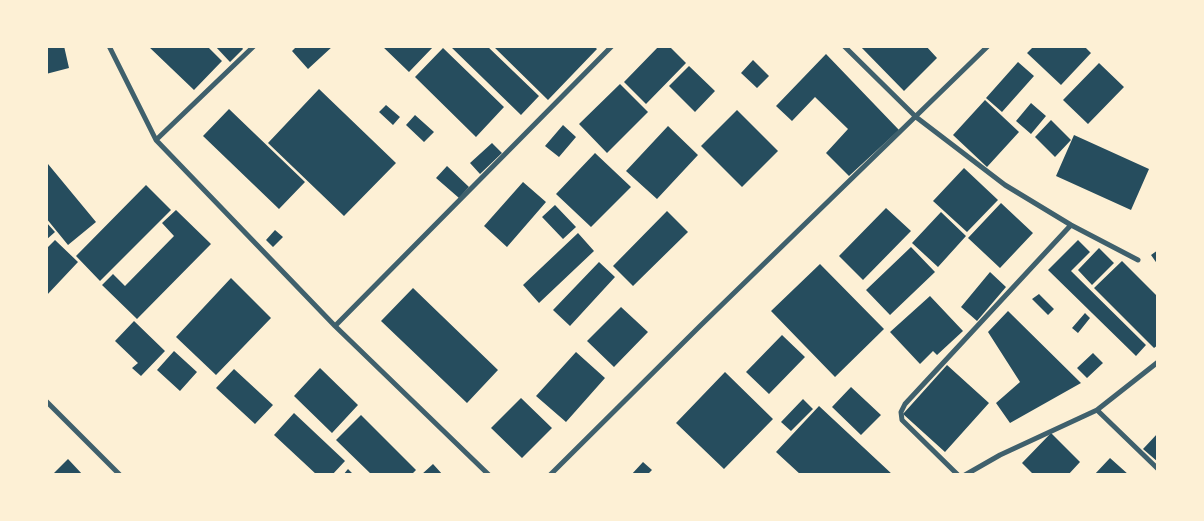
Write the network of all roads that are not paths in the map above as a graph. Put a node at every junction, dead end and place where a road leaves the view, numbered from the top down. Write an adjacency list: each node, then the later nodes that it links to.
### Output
1 (109, 46): 7 (street)
2 (254, 46): 7 (street)
3 (612, 46): 10 (street)
4 (844, 46): 6 (street)
5 (988, 46): 6 (street)
6 (916, 117): 8 (street); 17 (street)
7 (156, 140): 10 (street)
8 (1070, 225): 9 (street); 18 (street)
9 (1138, 260)
10 (336, 326): 16 (street)
11 (1158, 362): 13 (street)
12 (46, 401): 15 (street)
13 (1097, 410): 14 (street); 19 (street)
14 (1158, 468)
15 (120, 475)
16 (489, 475)
17 (550, 475)
18 (958, 475)
19 (965, 475)

